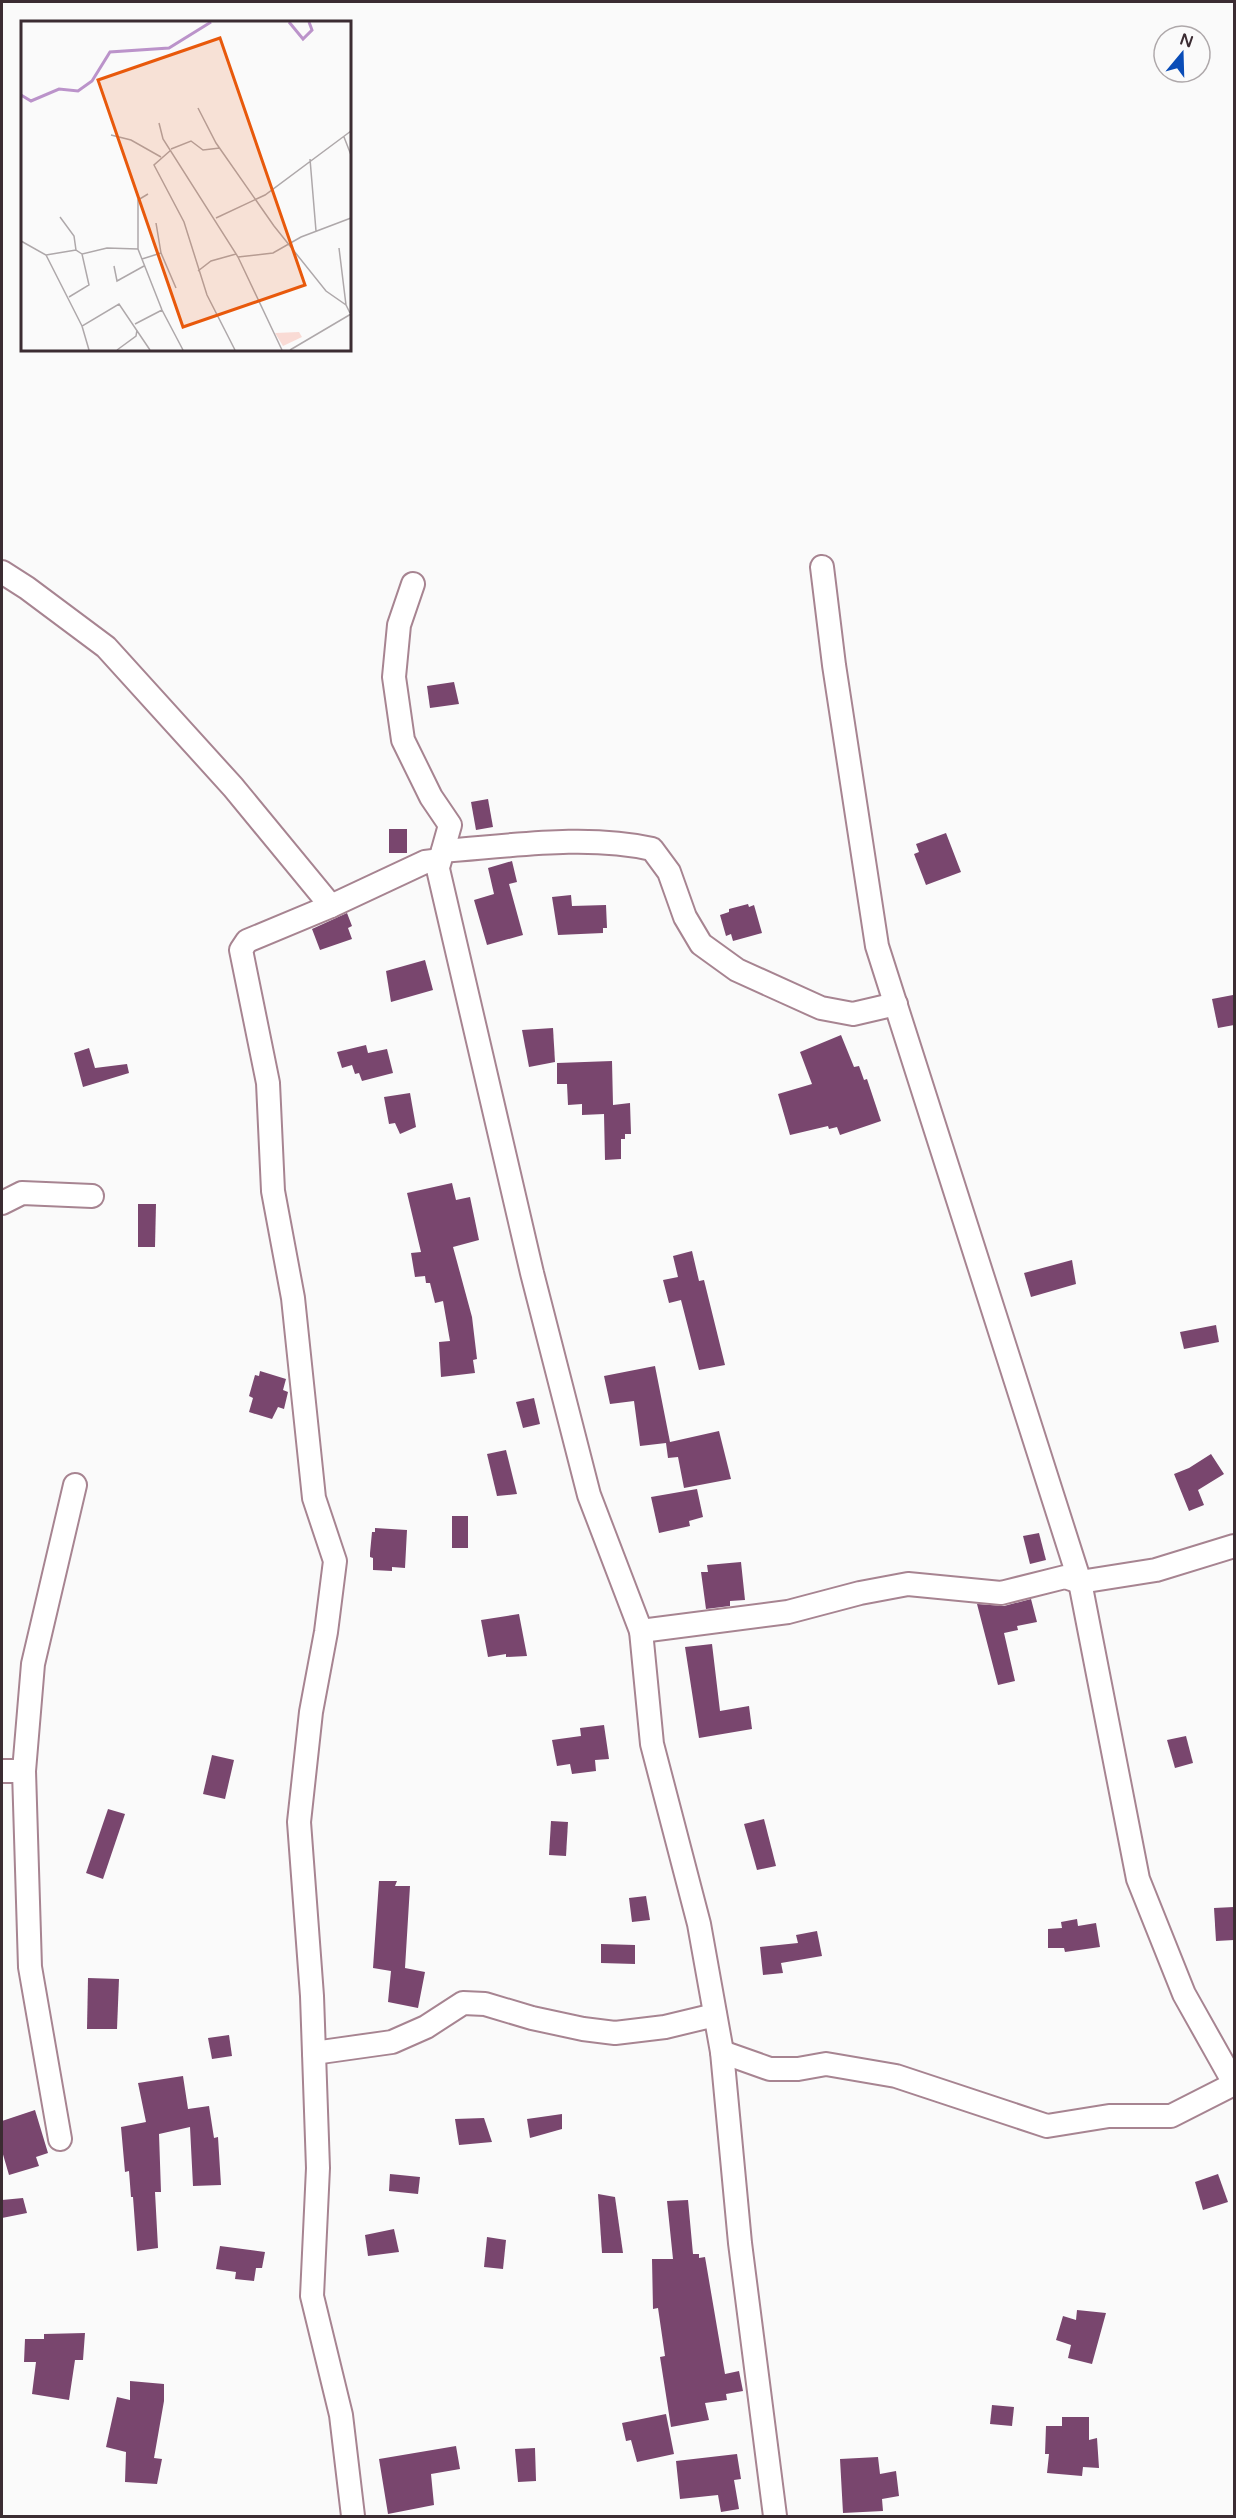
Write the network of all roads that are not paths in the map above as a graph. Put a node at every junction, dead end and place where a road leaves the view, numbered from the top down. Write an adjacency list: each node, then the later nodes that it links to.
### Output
1 (822, 567): 6 (street)
2 (2, 572): 5 (street)
3 (413, 584): 4 (street)
4 (441, 860): 5 (street); 6 (street); 12 (street)
5 (331, 906): 17 (street)
6 (896, 1004): 11 (street)
7 (92, 1197): 8 (street)
8 (2, 1203)
9 (75, 1485): 14 (street)
10 (1234, 1546): 11 (street)
11 (1080, 1582): 12 (street); 18 (street)
12 (641, 1631): 15 (street)
13 (2, 1771): 14 (street)
14 (24, 1772): 19 (street)
15 (715, 2015): 16 (street); 17 (street)
16 (722, 2052): 18 (street); 21 (street)
17 (314, 2053): 20 (street)
18 (1234, 2084)
19 (60, 2139)
20 (354, 2517)
21 (776, 2517)

